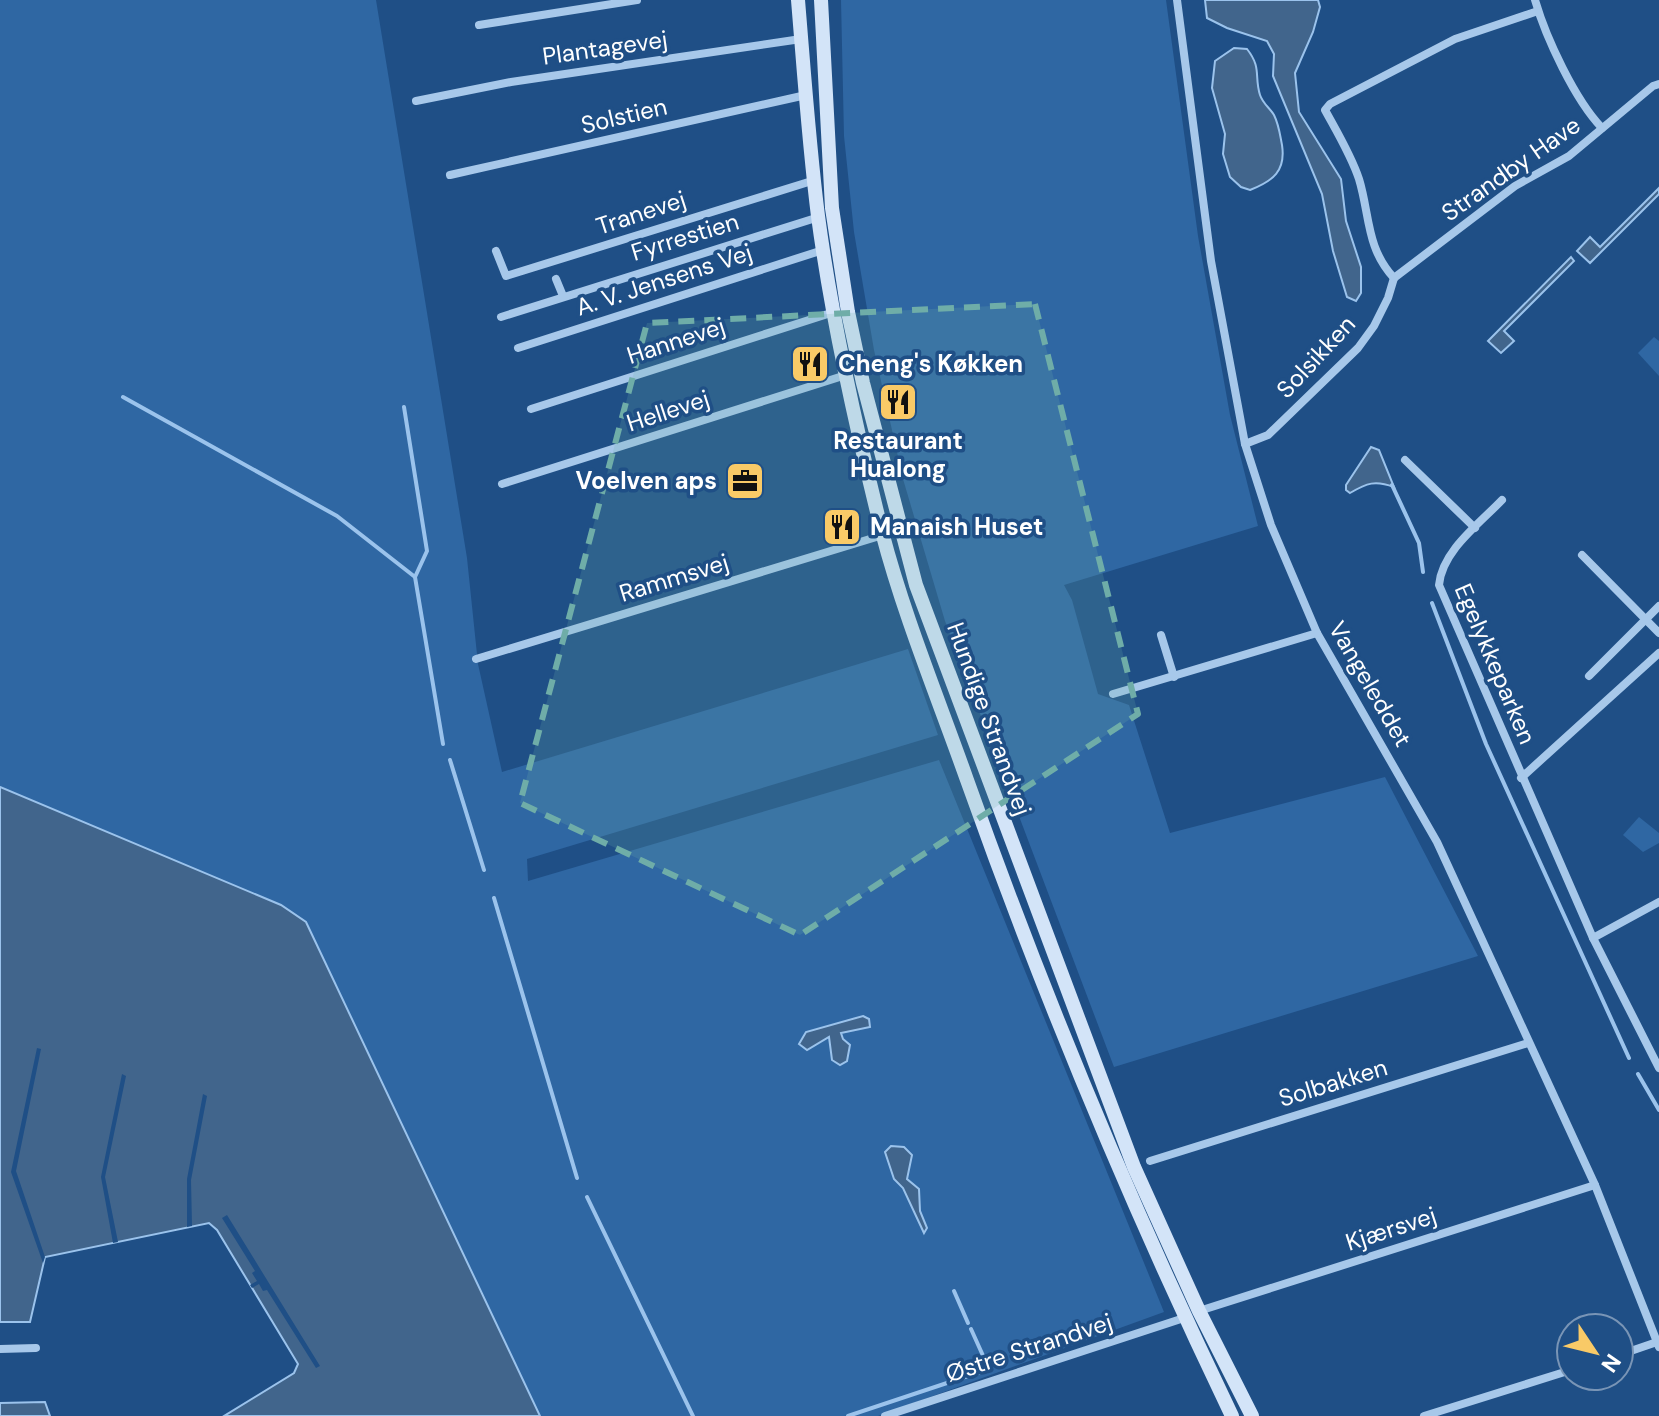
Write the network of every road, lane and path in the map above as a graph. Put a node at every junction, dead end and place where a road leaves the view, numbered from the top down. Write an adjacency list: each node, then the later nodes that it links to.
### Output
1 (637, 0): 7 (street)
2 (798, 0): 8 (main road, Hundige Strandvej)
3 (821, 0): 50 (main road, Hundige Strandvej)
4 (1177, 0): 26 (street, Vangeleddet)
5 (1535, 0): 6 (street, Strandby Have)
6 (1538, 11): 12 (street, Strandby Have); 18 (street)
7 (479, 25)
8 (801, 39): 10 (main road, Hundige Strandvej); 11 (street, Plantagevej)
9 (1659, 84): 12 (street, Strandby Have)
10 (806, 95): 13 (street, Solstien); 14 (main road, Hundige Strandvej)
11 (416, 101)
12 (1602, 128): 18 (street, Strandby Have)
13 (450, 175)
14 (815, 180): 15 (main road, Hundige Strandvej); 17 (street, Tranevej)
15 (819, 217): 16 (main road, Hundige Strandvej); 20 (street, Fyrrestien)
16 (823, 250): 21 (main road, Hundige Strandvej); 23 (street, A. V. Jensens Vej)
17 (496, 251)
18 (1394, 278): 26 (street, Solsikken)
19 (556, 279): 20 (street)
20 (563, 296): 22 (street, Fyrrestien)
21 (834, 312): 24 (main road, Hundige Strandvej); 25 (street, Hannevej)
22 (501, 317)
23 (518, 348)
24 (846, 375): 28 (street, Hellevej); 31 (main road, Hundige Strandvej)
25 (531, 409)
26 (1245, 444): 35 (street, Vangeleddet)
27 (1405, 460): 30 (street)
28 (502, 484)
29 (1502, 500): 30 (street, Egelykkeparken)
30 (1475, 528): 43 (street, Egelykkeparken)
31 (883, 535): 39 (street, Rammsvej); 51 (main road, Hundige Strandvej)
32 (1582, 555): 34 (street)
33 (1659, 606): 34 (street)
34 (1646, 619): 36 (street); 40 (street)
35 (1317, 633): 41 (street); 46 (street, Vangeleddet)
36 (1659, 633)
37 (1161, 635): 41 (street)
38 (1659, 653): 43 (street)
39 (476, 659)
40 (1589, 676)
41 (1174, 677): 42 (street)
42 (1113, 694)
43 (1521, 778): 45 (street, Egelykkeparken)
44 (1659, 902): 45 (street)
45 (1593, 938): 47 (street, Egelykkeparken)
46 (1528, 1043): 48 (street, Solbakken); 49 (street, Vangeleddet)
47 (1659, 1068)
48 (1150, 1161)
49 (1595, 1185): 50 (street, Kjærsvej); 52 (street, Vangeleddet)
50 (1199, 1311): 59 (main road, Hundige Strandvej)
51 (1184, 1318): 57 (street, Østre Strandvej); 58 (main road, Hundige Strandvej)
52 (1658, 1344): 55 (street)
53 (36, 1348): 54 (street)
54 (0, 1349)
55 (1635, 1350)
56 (1555, 1375): 60 (street)
57 (885, 1416)
58 (1232, 1416)
59 (1252, 1416)
60 (1424, 1416)

